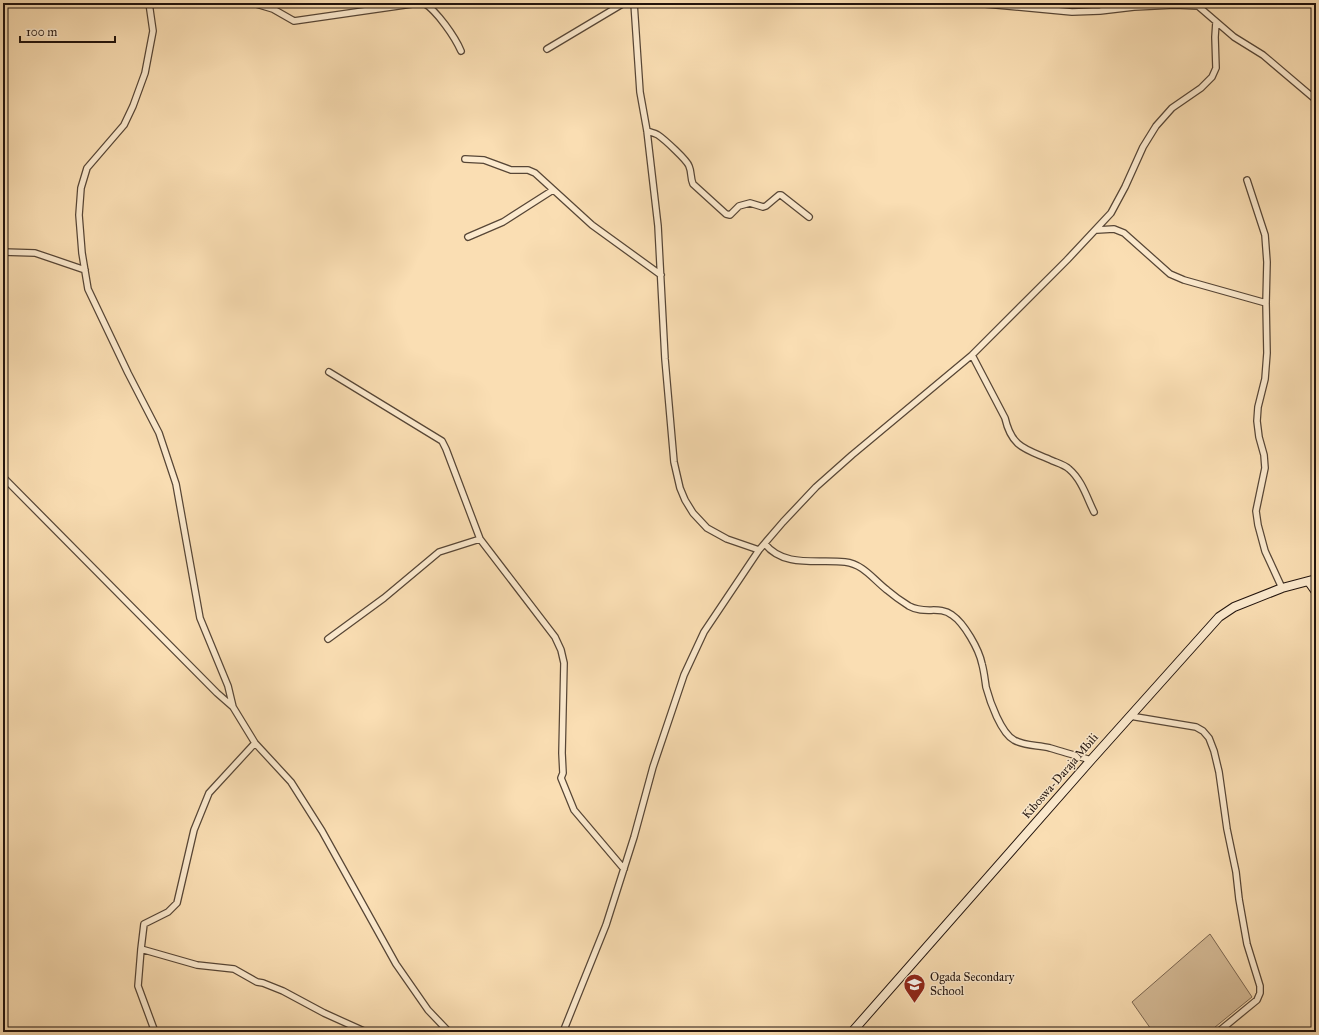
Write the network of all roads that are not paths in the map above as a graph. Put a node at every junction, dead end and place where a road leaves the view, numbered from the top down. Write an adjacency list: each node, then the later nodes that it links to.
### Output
1 (149, 3): 21 (street)
2 (254, 3): 3 (street)
3 (419, 3)
4 (424, 3): 11 (street)
5 (624, 3): 10 (street)
6 (634, 3): 13 (street)
7 (974, 3): 8 (street)
8 (1198, 5): 9 (street)
9 (1216, 22): 12 (street); 18 (street)
10 (547, 49)
11 (462, 51)
12 (1316, 100)
13 (646, 131): 17 (street); 22 (street)
14 (465, 159): 16 (street)
15 (1247, 180): 23 (street)
16 (553, 190): 19 (street); 22 (street)
17 (809, 217)
18 (1097, 230): 23 (street); 24 (street)
19 (468, 237)
20 (3, 252): 21 (street)
21 (85, 270): 35 (street)
22 (661, 276): 30 (street)
23 (1266, 303): 32 (street)
24 (972, 355): 27 (street); 29 (street)
25 (329, 372): 28 (street)
26 (3, 477): 35 (street)
27 (1094, 512)
28 (480, 539): 34 (street); 39 (street)
29 (765, 544): 30 (street); 38 (street)
30 (759, 550): 39 (street)
31 (1312, 580): 32 (main road, Kiboswa-Daraja Mbili); 33 (main road)
32 (1282, 588): 36 (main road, Kiboswa-Daraja Mbili)
33 (1316, 592)
34 (328, 639)
35 (233, 707): 37 (street)
36 (1130, 716): 38 (main road, Kiboswa-Daraja Mbili); 46 (street)
37 (255, 743): 40 (street); 43 (street)
38 (1090, 760): 45 (main road, Kiboswa-Daraja Mbili)
39 (624, 869): 44 (street)
40 (141, 949): 41 (street); 42 (street)
41 (155, 1032)
42 (366, 1032)
43 (449, 1032)
44 (563, 1032)
45 (852, 1032)
46 (1218, 1032)

